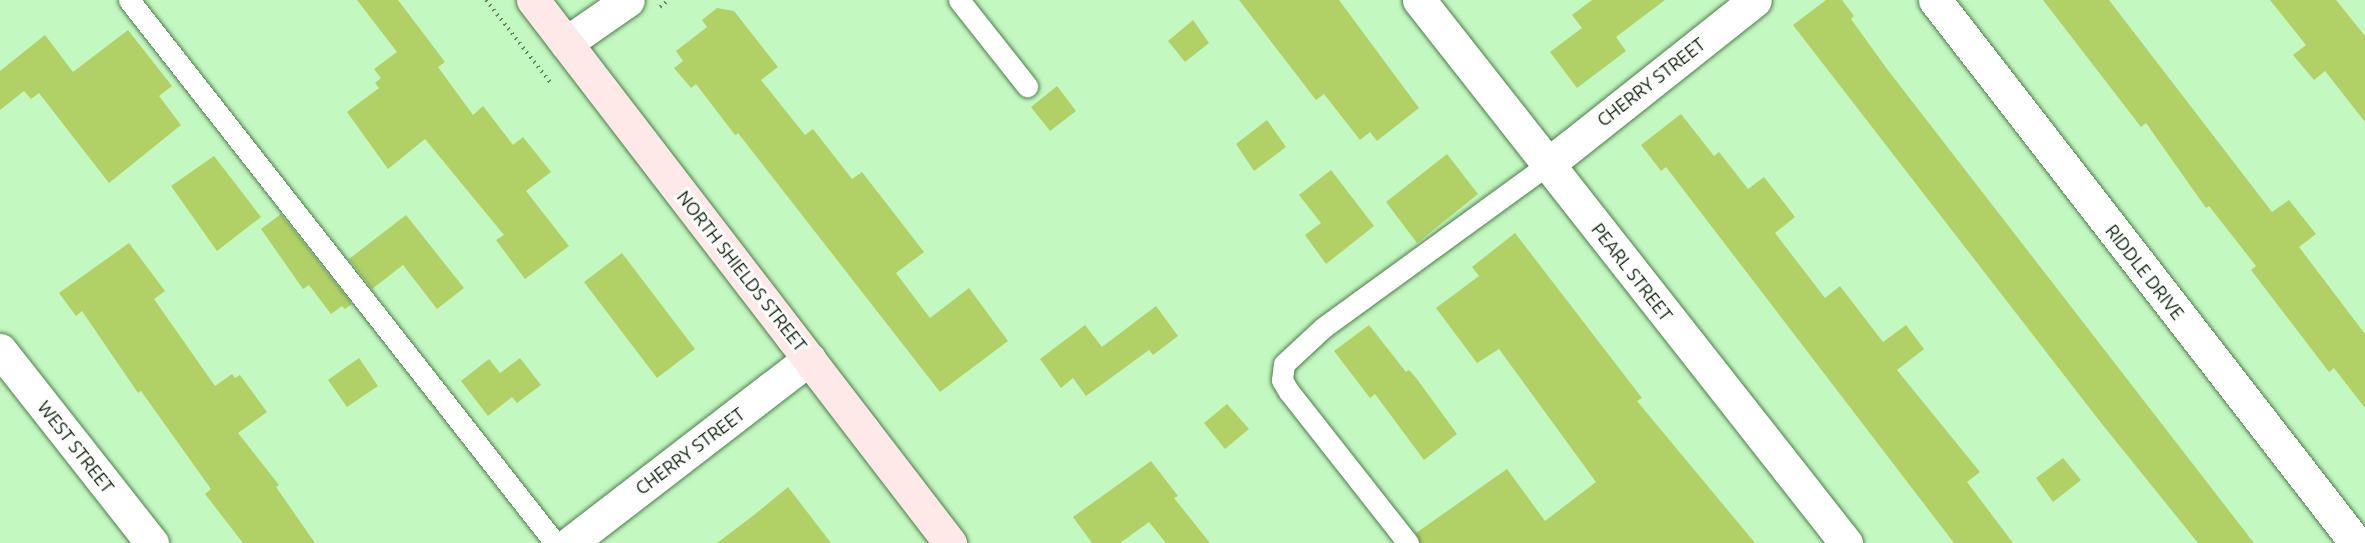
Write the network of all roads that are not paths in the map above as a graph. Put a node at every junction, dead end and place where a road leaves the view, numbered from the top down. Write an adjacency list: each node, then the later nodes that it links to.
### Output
1 (129, 0): 14 (lane)
2 (533, 0): 8 (main road, NORTH SHIELDS STREET)
3 (628, 0): 8 (street)
4 (959, 0): 9 (lane)
5 (1419, 0): 10 (street, PEARL STREET)
6 (1755, 0): 10 (street, CHERRY STREET)
7 (1935, 0): 19 (street, RIDDLE DRIVE)
8 (566, 43): 12 (main road, NORTH SHIELDS STREET)
9 (1027, 86)
10 (1547, 165): 17 (lane); 18 (street, PEARL STREET)
11 (0, 350): 13 (street, WEST STREET)
12 (809, 359): 15 (street, CHERRY STREET); 16 (main road, NORTH SHIELDS STREET)
13 (152, 543)
14 (555, 543)
15 (570, 543)
16 (950, 543)
17 (1408, 543)
18 (1846, 543)
19 (2356, 543)

